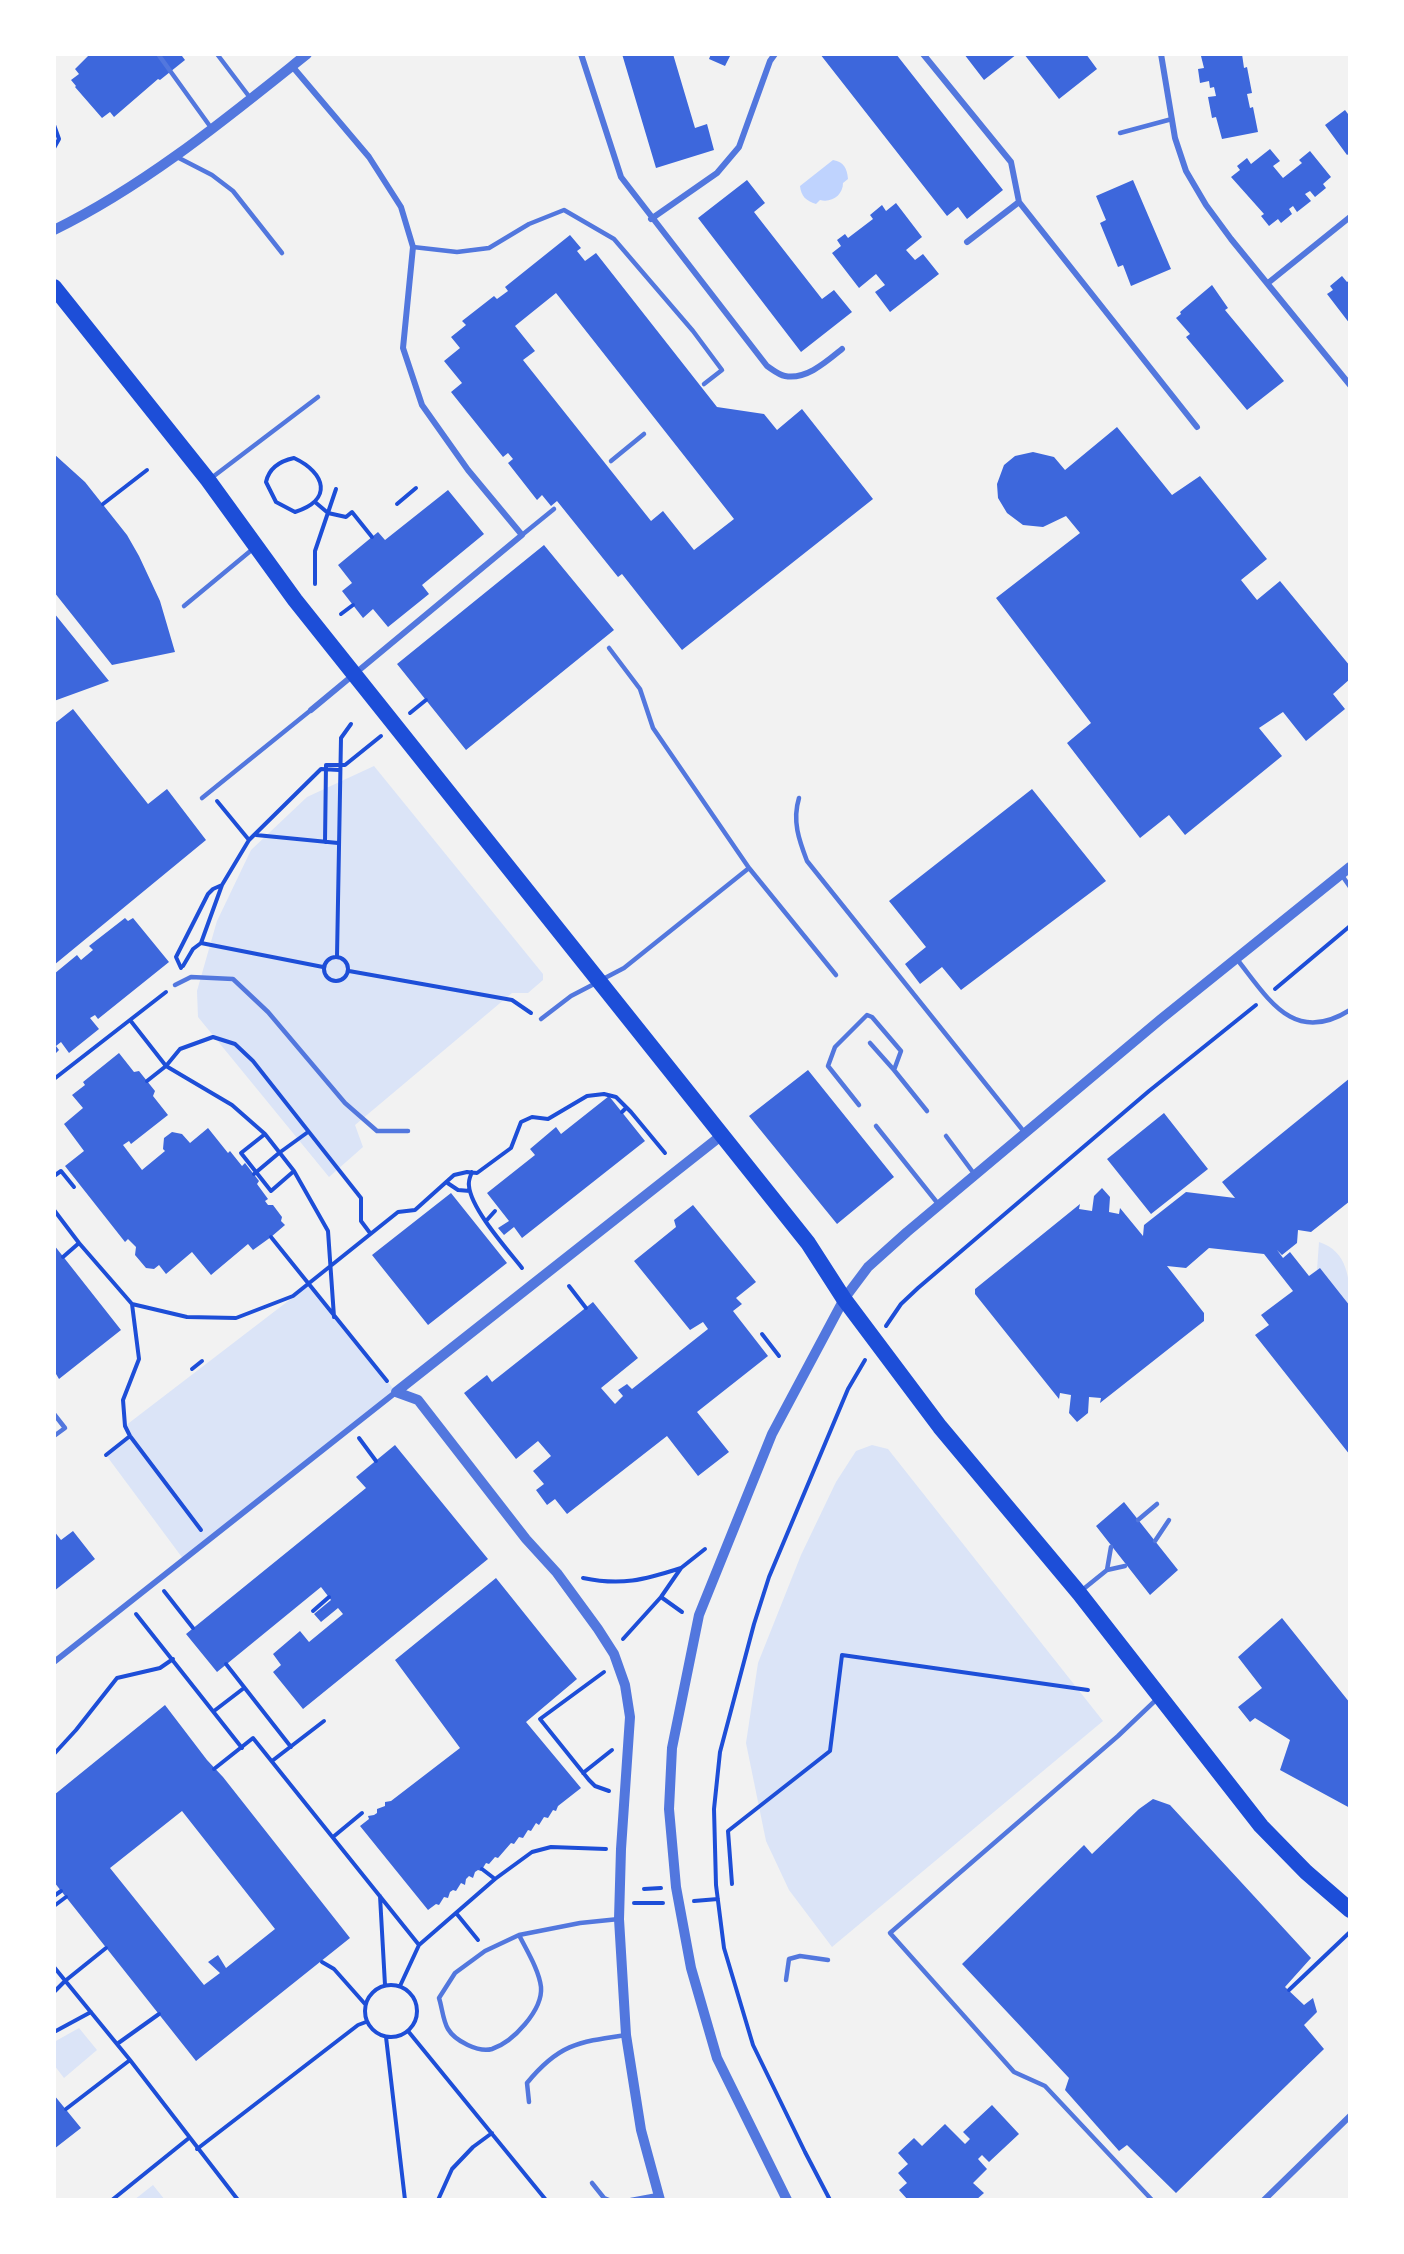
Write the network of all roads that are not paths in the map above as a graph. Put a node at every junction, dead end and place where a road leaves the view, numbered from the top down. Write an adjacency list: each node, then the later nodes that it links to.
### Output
1 (158, 54): 11 (lane)
2 (217, 54): 9 (lane)
3 (307, 54): 8 (street)
4 (581, 54): 16 (street)
5 (775, 54): 16 (street)
6 (922, 54): 14 (street)
7 (1161, 54): 10 (street)
8 (292, 66): 9 (street); 19 (street)
9 (251, 99): 11 (street)
10 (1172, 119): 12 (lane); 21 (street)
11 (212, 129): 13 (street)
12 (1120, 133)
13 (174, 156): 17 (street); 20 (lane)
14 (1019, 202): 18 (street); 27 (street)
15 (1350, 217): 21 (street)
16 (651, 219): 23 (street)
17 (54, 230)
18 (967, 242)
19 (413, 247): 24 (lane); 32 (street)
20 (282, 253)
21 (1268, 283): 25 (street)
22 (54, 287): 30 (highway)
23 (842, 349)
24 (704, 384)
25 (1350, 385)
26 (318, 397): 30 (lane)
27 (1197, 427)
28 (644, 434): 29 (lane)
29 (611, 461)
30 (208, 480): 33 (highway)
31 (554, 509): 32 (lane)
32 (522, 535): 36 (street)
33 (257, 545): 34 (lane); 36 (highway)
34 (184, 606)
35 (609, 648): 40 (lane)
36 (354, 674): 37 (street); 45 (highway)
37 (311, 710): 38 (lane)
38 (202, 798)
39 (799, 798): 55 (lane)
40 (748, 868): 44 (lane); 45 (lane)
41 (1346, 871): 42 (lane); 43 (street)
42 (1350, 887)
43 (1236, 958): 47 (lane); 55 (street)
44 (836, 975)
45 (598, 982): 48 (lane); 56 (highway)
46 (175, 985): 54 (lane)
47 (1350, 1010)
48 (541, 1019)
49 (870, 1042): 50 (lane)
50 (894, 1070): 51 (lane); 52 (lane)
51 (859, 1105)
52 (927, 1111)
53 (876, 1126): 59 (lane)
54 (408, 1131)
55 (1025, 1132): 58 (street)
56 (722, 1136): 60 (highway); 61 (street)
57 (946, 1136): 58 (lane)
58 (975, 1175): 59 (street)
59 (939, 1205): 60 (street)
60 (844, 1299): 71 (highway); 86 (street)
61 (396, 1392): 72 (street); 75 (street)
62 (54, 1414): 63 (lane)
63 (54, 1436)
64 (1157, 1504): 65 (lane)
65 (1138, 1520)
66 (1169, 1520): 67 (lane)
67 (1155, 1541)
68 (1111, 1547): 70 (lane)
69 (1125, 1566): 70 (lane)
70 (1107, 1570): 71 (lane)
71 (1079, 1593): 73 (highway)
72 (54, 1662)
73 (1160, 1696): 74 (highway); 87 (lane)
74 (1350, 1910)
75 (619, 1919): 76 (lane); 79 (street)
76 (519, 1935): 76 (lane)
77 (828, 1960): 78 (lane)
78 (786, 1980)
79 (626, 2035): 80 (lane); 83 (street)
80 (529, 2102)
81 (1350, 2116): 88 (street)
82 (592, 2183): 84 (lane)
83 (659, 2198): 85 (lane)
84 (609, 2200)
85 (631, 2200)
86 (787, 2200)
87 (1152, 2200)
88 (1264, 2200)

